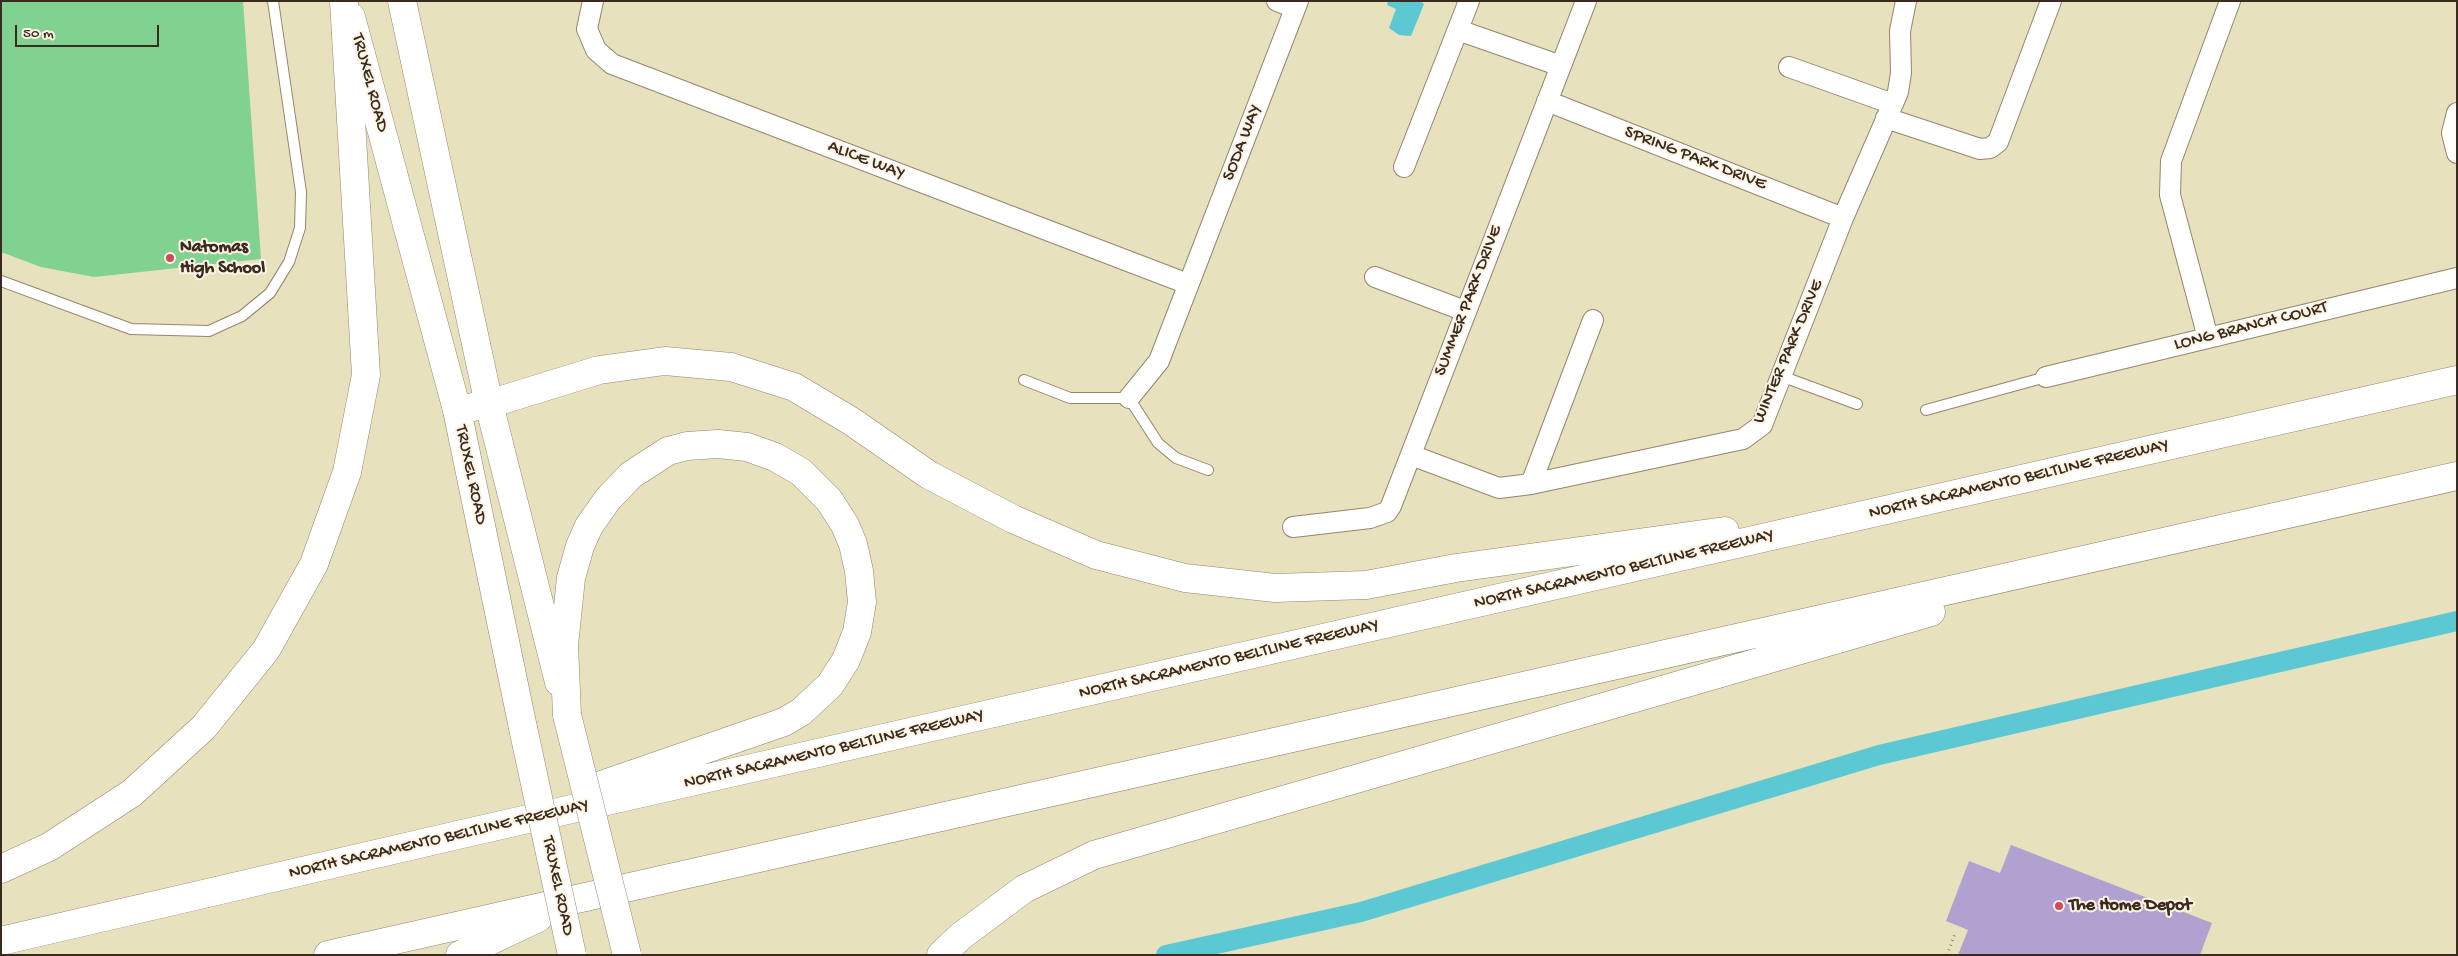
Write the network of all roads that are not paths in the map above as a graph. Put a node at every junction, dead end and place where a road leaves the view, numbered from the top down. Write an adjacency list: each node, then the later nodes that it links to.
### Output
1 (273, 1): 22 (lane)
2 (345, 1): 34 (main road, TRUXEL ROAD); 45 (main road)
3 (402, 1): 32 (main road, TRUXEL ROAD)
4 (593, 1): 23 (street, ALICE WAY)
5 (1469, 1): 11 (street)
6 (1586, 1): 12 (street, SUMMER PARK DRIVE)
7 (1906, 1): 15 (street, WINTER PARK DRIVE)
8 (2051, 1): 15 (street)
9 (2230, 1): 26 (street)
10 (1290, 4): 23 (street, SODA WAY)
11 (1458, 30): 12 (street); 18 (street)
12 (1561, 66): 14 (street, SUMMER PARK DRIVE)
13 (1789, 67): 15 (street)
14 (1547, 101): 19 (street, SPRING PARK DRIVE); 24 (street, SUMMER PARK DRIVE)
15 (1889, 111): 19 (street, WINTER PARK DRIVE)
16 (2457, 113): 17 (street)
17 (2457, 152)
18 (1404, 167)
19 (1843, 218): 27 (street, WINTER PARK DRIVE)
20 (1375, 277): 24 (street)
21 (2457, 278): 26 (street, LONG BRANCH COURT)
22 (1, 281)
23 (1188, 284): 31 (street, SODA WAY)
24 (1465, 311): 36 (street, SUMMER PARK DRIVE)
25 (1593, 320): 39 (street)
26 (2208, 338): 28 (street, LONG BRANCH COURT)
27 (1781, 376): 33 (lane); 39 (street, WINTER PARK DRIVE)
28 (2046, 378): 35 (lane)
29 (1024, 380): 31 (lane)
30 (2457, 380): 40 (main road, NORTH SACRAMENTO BELTLINE FREEWAY)
31 (1129, 398): 37 (lane)
32 (489, 404): 34 (main road); 40 (main road); 43 (main road, TRUXEL ROAD)
33 (1857, 404)
34 (457, 410): 50 (main road, TRUXEL ROAD, bridge)
35 (1926, 410)
36 (1411, 455): 39 (street, WINTER PARK DRIVE); 41 (street, SUMMER PARK DRIVE)
37 (1208, 470)
38 (2457, 476): 42 (main road)
39 (1531, 484)
40 (1915, 504): 44 (main road, NORTH SACRAMENTO BELTLINE FREEWAY)
41 (1293, 527)
42 (2195, 535): 46 (main road); 52 (main road)
43 (567, 715): 44 (main road); 51 (main road, TRUXEL ROAD, bridge)
44 (462, 834): 47 (main road, NORTH SACRAMENTO BELTLINE FREEWAY)
45 (1, 869)
46 (586, 896): 48 (main road); 49 (main road)
47 (1, 941)
48 (328, 955)
49 (460, 955)
50 (572, 955)
51 (627, 955)
52 (941, 955)

